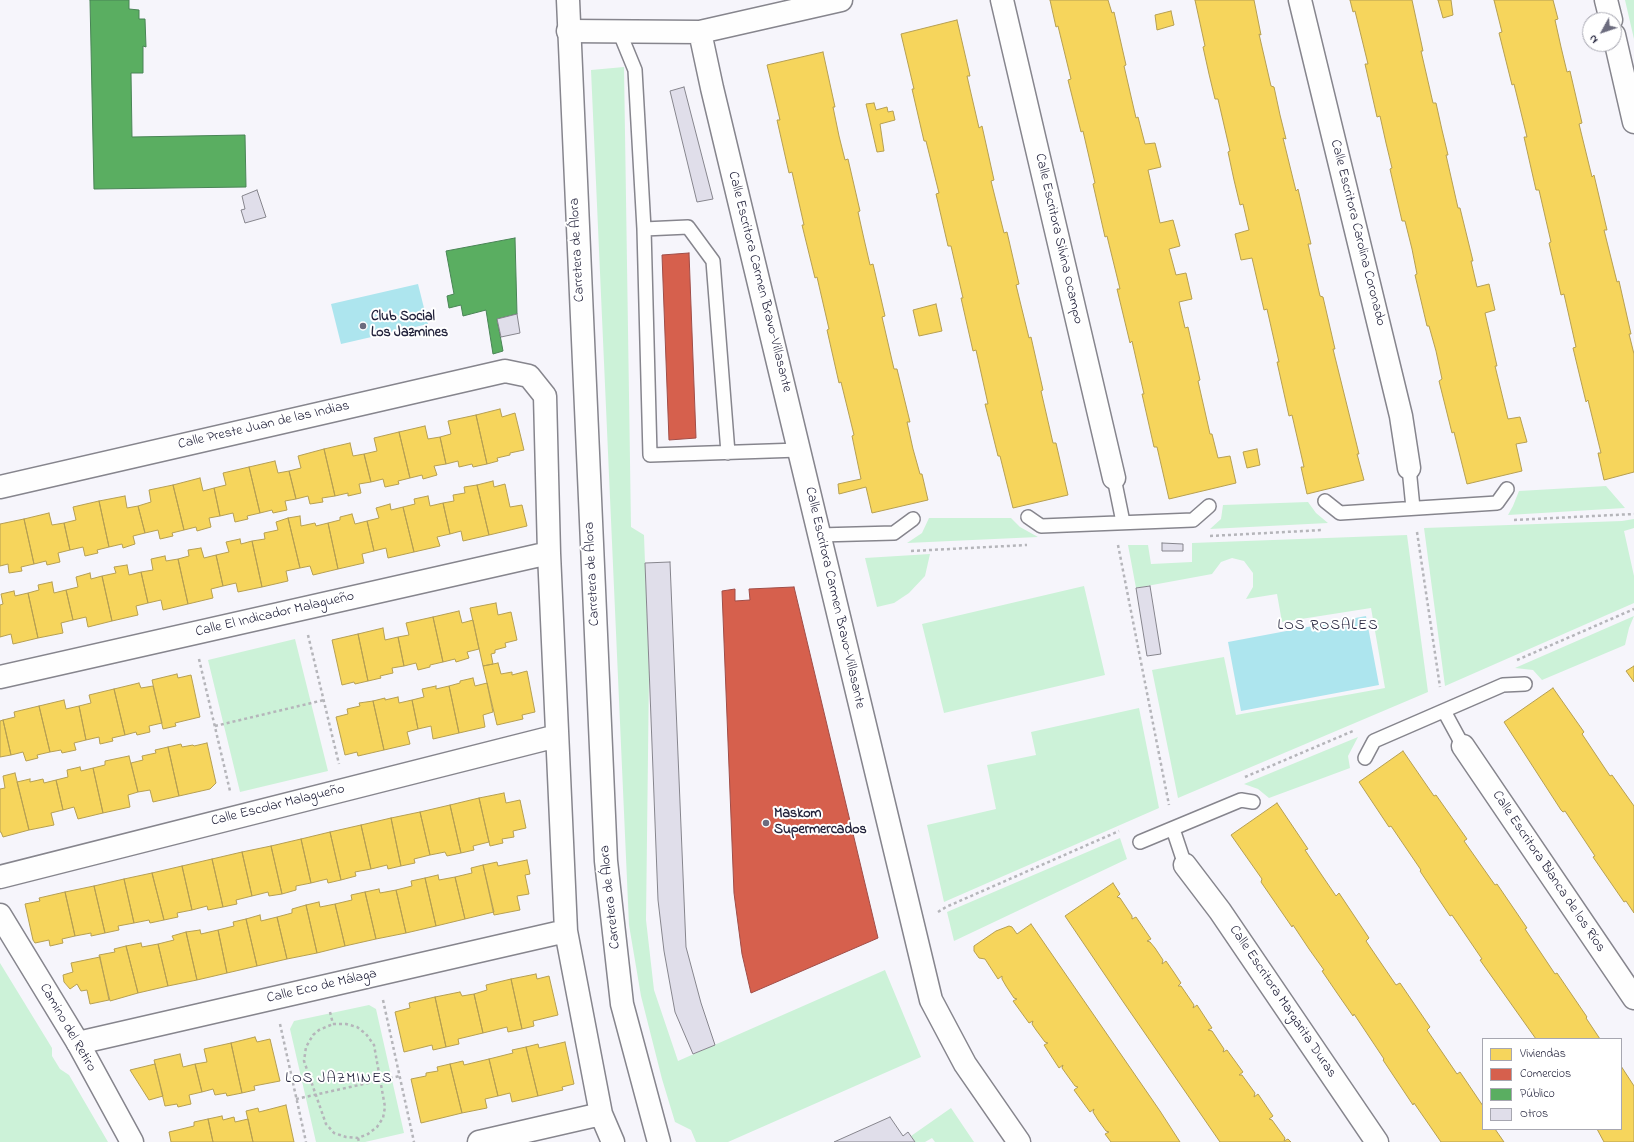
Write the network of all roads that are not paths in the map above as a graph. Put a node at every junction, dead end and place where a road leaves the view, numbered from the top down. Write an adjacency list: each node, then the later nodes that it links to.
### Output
1 (568, 0): 7 (street, Carretera de Álora)
2 (841, 0): 9 (street)
3 (1002, 0): 16 (street, Calle Escritora Silvina Ocampo)
4 (1300, 0): 15 (street, Calle Escritora Carolina Coronado)
5 (1606, 0): 6 (street)
6 (1608, 12)
7 (568, 31): 8 (street); 46 (street, Carretera de Álora)
8 (619, 31): 9 (street); 12 (lane)
9 (700, 32): 13 (street, Calle Escritora Carmen Bravo-Villasante)
10 (1618, 52): 11 (street)
11 (1634, 122)
12 (644, 229): 14 (lane); 14 (lane)
13 (799, 450): 14 (lane); 25 (street, Calle Escritora Carmen Bravo-Villasante)
14 (728, 453)
15 (1410, 468): 21 (lane)
16 (1114, 478): 24 (lane)
17 (0, 487): 26 (street, Calle Preste Juan de las Indias)
18 (1507, 489): 21 (lane)
19 (1325, 501): 21 (lane)
20 (1209, 506): 24 (lane)
21 (1413, 508)
22 (1028, 517): 24 (lane)
23 (913, 519): 25 (lane)
24 (1123, 522)
25 (819, 535): 47 (street, Calle Escritora Carmen Bravo-Villasante)
26 (549, 553): 27 (street, Calle El Indicador Malagueño); 30 (street)
27 (0, 677)
28 (1525, 684): 29 (lane)
29 (1444, 711): 31 (lane); 32 (lane)
30 (557, 736): 37 (street, Calle Escolar Malagueño); 39 (street)
31 (1463, 746): 40 (street, Calle Escritora Blanca de los Ríos)
32 (1365, 758)
33 (1253, 802): 34 (lane)
34 (1173, 829): 35 (lane); 36 (lane)
35 (1140, 842)
36 (1185, 865): 48 (street, Calle Escritora Margarita Duras)
37 (0, 878)
38 (0, 914): 41 (street, Camino del Retiro)
39 (566, 931): 41 (street, Calle Eco de Málaga); 42 (street)
40 (1634, 998)
41 (78, 1043): 43 (street, Camino del Retiro)
42 (601, 1114): 44 (street); 45 (street)
43 (132, 1142)
44 (479, 1142)
45 (613, 1142)
46 (660, 1142)
47 (1019, 1142)
48 (1377, 1142)

